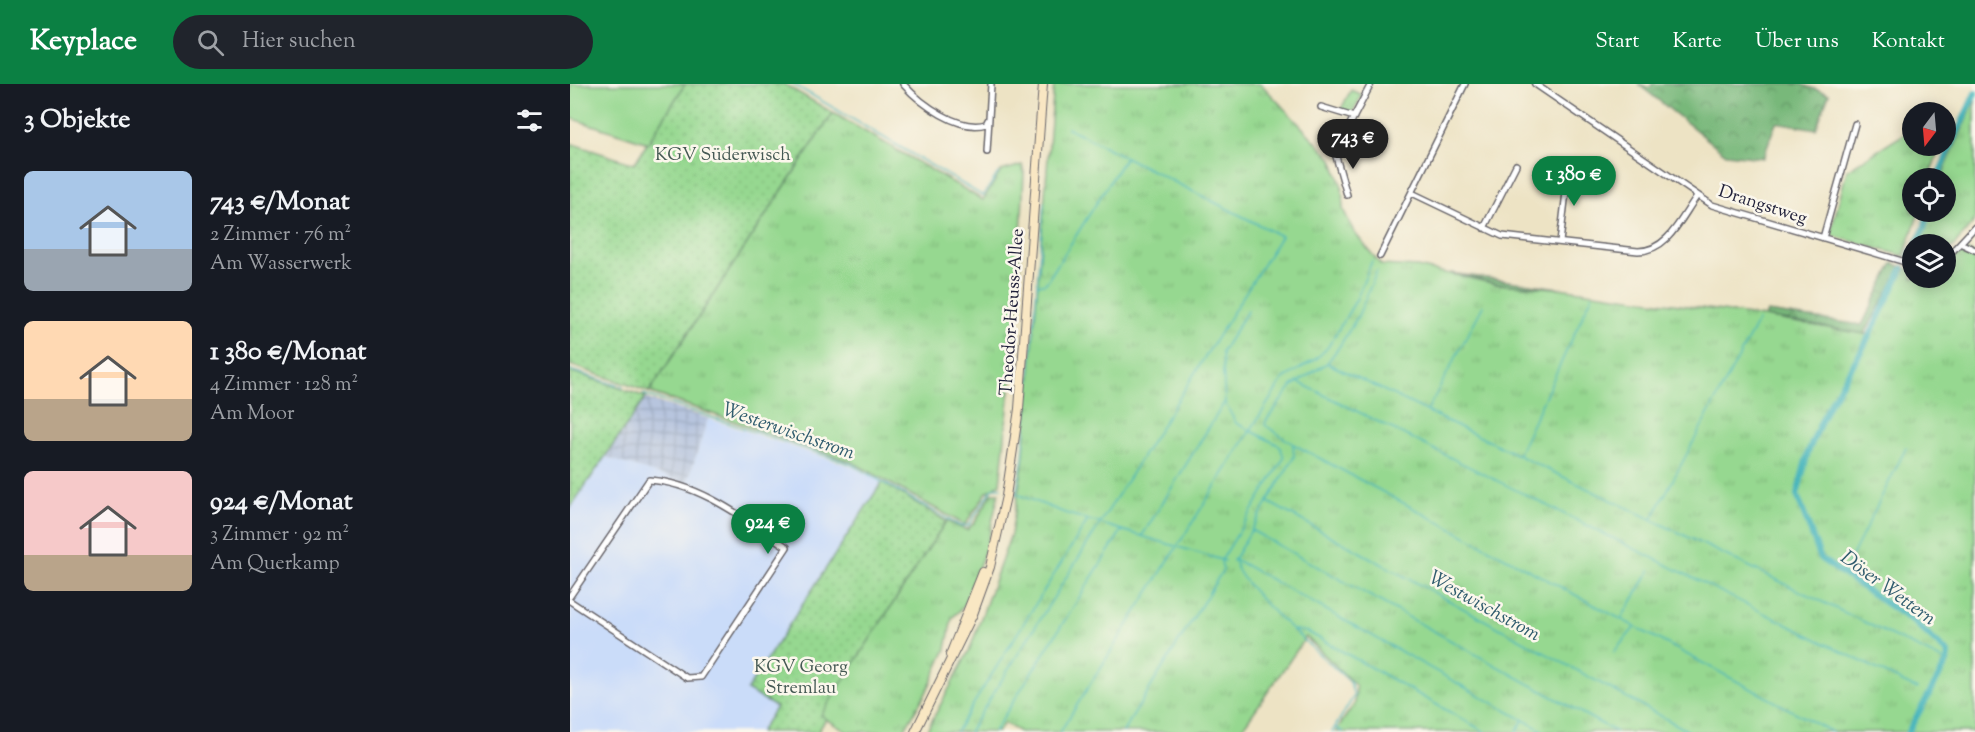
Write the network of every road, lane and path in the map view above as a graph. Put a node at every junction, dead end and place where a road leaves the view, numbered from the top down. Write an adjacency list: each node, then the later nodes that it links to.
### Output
1 (903, 84): 9 (street)
2 (991, 84): 9 (street)
3 (1043, 84): 28 (street, Theodor-Heuss-Allee)
4 (1371, 84): 8 (street)
5 (1466, 84): 14 (street)
6 (1535, 84): 16 (street, Drangstweg)
7 (1321, 107): 8 (street)
8 (1354, 117): 15 (street)
9 (988, 120): 11 (street)
10 (1855, 124): 19 (street)
11 (987, 152)
12 (1516, 165): 17 (street)
13 (1577, 168): 20 (street)
14 (1412, 193): 17 (street); 24 (street)
15 (1347, 195)
16 (1697, 196): 19 (street, Drangstweg); 20 (street)
17 (1484, 228): 20 (street)
18 (1975, 228): 21 (street)
19 (1823, 238): 25 (street, Drangstweg)
20 (1560, 242)
21 (1962, 244): 22 (street); 23 (street)
22 (1956, 249)
23 (1975, 250)
24 (1380, 256)
25 (1902, 262)
26 (570, 596): 27 (street)
27 (570, 601)
28 (913, 732)

